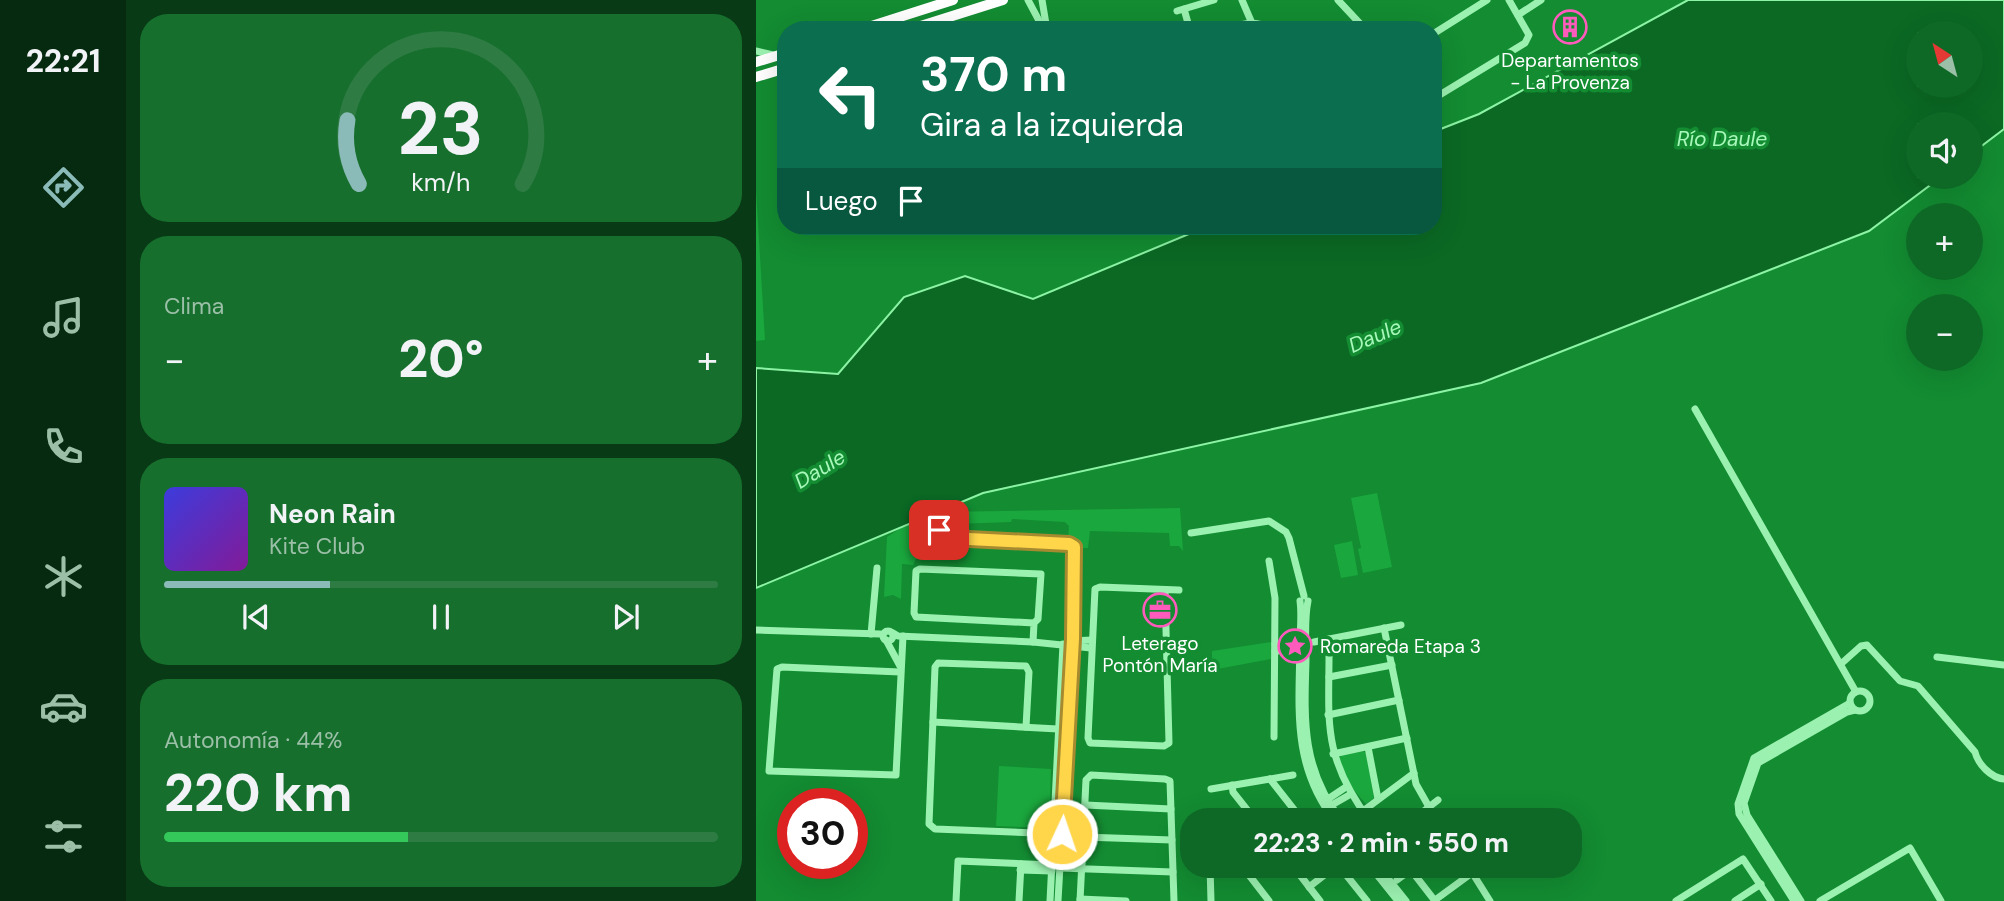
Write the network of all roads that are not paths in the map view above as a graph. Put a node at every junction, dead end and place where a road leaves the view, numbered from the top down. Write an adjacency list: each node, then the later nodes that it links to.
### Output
1 (953, 0): 13 (highway)
2 (1003, 0): 14 (highway)
3 (1028, 0): 15 (street)
4 (1042, 0): 16 (street)
5 (1214, 0): 17 (street)
6 (1242, 0): 18 (street)
7 (1338, 0): 19 (street)
8 (1487, 0): 11 (street)
9 (1509, 0): 12 (street)
10 (1541, 0): 12 (street)
11 (1474, 3): 20 (street)
12 (1518, 15): 27 (street)
13 (887, 21)
14 (936, 21)
15 (1040, 21)
16 (1044, 21)
17 (1186, 21)
18 (1251, 21)
19 (1358, 21)
20 (1442, 27)
21 (756, 51): 22 (street)
22 (777, 54)
23 (777, 55): 24 (highway)
24 (756, 62)
25 (777, 71): 26 (highway)
26 (756, 77)
27 (1442, 96)
28 (1695, 409): 49 (street)
29 (1191, 533): 47 (street)
30 (949, 538): 44 (street)
31 (1269, 561): 46 (street)
32 (877, 568): 39 (street)
33 (1179, 590): 34 (street)
34 (1165, 591): 45 (street); 45 (street)
35 (1034, 623): 35 (street); 42 (street)
36 (1401, 625): 37 (street)
37 (1384, 628): 41 (street); 50 (street)
38 (756, 630): 39 (street)
39 (871, 634): 40 (street)
40 (890, 636): 42 (street); 52 (street); 52 (street)
41 (1329, 639): 43 (street); 53 (street)
42 (1033, 642): 44 (street)
43 (1314, 642)
44 (1069, 643): 45 (street); 60 (street); 84 (street)
45 (1092, 644)
46 (1275, 648): 47 (street); 61 (street)
47 (1302, 648): 74 (street)
48 (1937, 657): 51 (street)
49 (1842, 663): 54 (street); 68 (street)
50 (1392, 665): 53 (street); 55 (street)
51 (2004, 665)
52 (900, 669): 52 (street)
53 (1329, 677): 57 (street)
54 (1856, 692): 56 (street); 56 (street)
55 (1399, 700): 57 (street); 62 (street)
56 (1852, 707): 123 (street); 124 (street)
57 (1328, 715): 64 (street)
58 (933, 722): 59 (street); 59 (street); 84 (street)
59 (1026, 727): 60 (street)
60 (1058, 729): 84 (street)
61 (1274, 737)
62 (1407, 738): 63 (street); 65 (street)
63 (1368, 747): 64 (street); 72 (street)
64 (1333, 754): 71 (street)
65 (1414, 773): 72 (street); 76 (street)
66 (1293, 775): 67 (street)
67 (1270, 779): 69 (street); 78 (street)
68 (2004, 779)
69 (1232, 785): 70 (street); 77 (street)
70 (1211, 789)
71 (1349, 790): 74 (street); 81 (street)
72 (1378, 799): 82 (street)
73 (1438, 800): 76 (street)
74 (1326, 803): 79 (street); 80 (street)
75 (1085, 805): 83 (street); 83 (street); 85 (street)
76 (1429, 807)
77 (1246, 808)
78 (1293, 808)
79 (1328, 808)
80 (1330, 808)
81 (1361, 808)
82 (1367, 808)
83 (1171, 809): 86 (street)
84 (1058, 834): 88 (street)
85 (1083, 837): 86 (street); 87 (street)
86 (1172, 840): 90 (street)
87 (1082, 865): 88 (street); 90 (street); 105 (street)
88 (1056, 866): 89 (street); 108 (street); 109 (street)
89 (1021, 867): 106 (street); 107 (street)
90 (1173, 872): 111 (street)
91 (1210, 878): 112 (street)
92 (1251, 878): 113 (street)
93 (1302, 878): 104 (street)
94 (1321, 878): 104 (street)
95 (1348, 878): 115 (street)
96 (1380, 878): 116 (street)
97 (1388, 878): 117 (street)
98 (1400, 878): 102 (street)
99 (1420, 878): 118 (street)
100 (1461, 878): 118 (street)
101 (1475, 878): 119 (street)
102 (1397, 880)
103 (1761, 884): 120 (street); 121 (street); 122 (street)
104 (1309, 887): 114 (street)
105 (1080, 900): 110 (street)
106 (956, 901)
107 (1019, 901)
108 (1050, 901)
109 (1058, 901)
110 (1126, 901)
111 (1174, 901)
112 (1211, 901)
113 (1269, 901)
114 (1320, 901)
115 (1367, 901)
116 (1398, 901)
117 (1406, 901)
118 (1435, 901)
119 (1490, 901)
120 (1676, 901)
121 (1735, 901)
122 (1771, 901)
123 (1794, 901)
124 (1801, 901)
125 (1820, 901): 126 (street)
126 (1941, 901)

